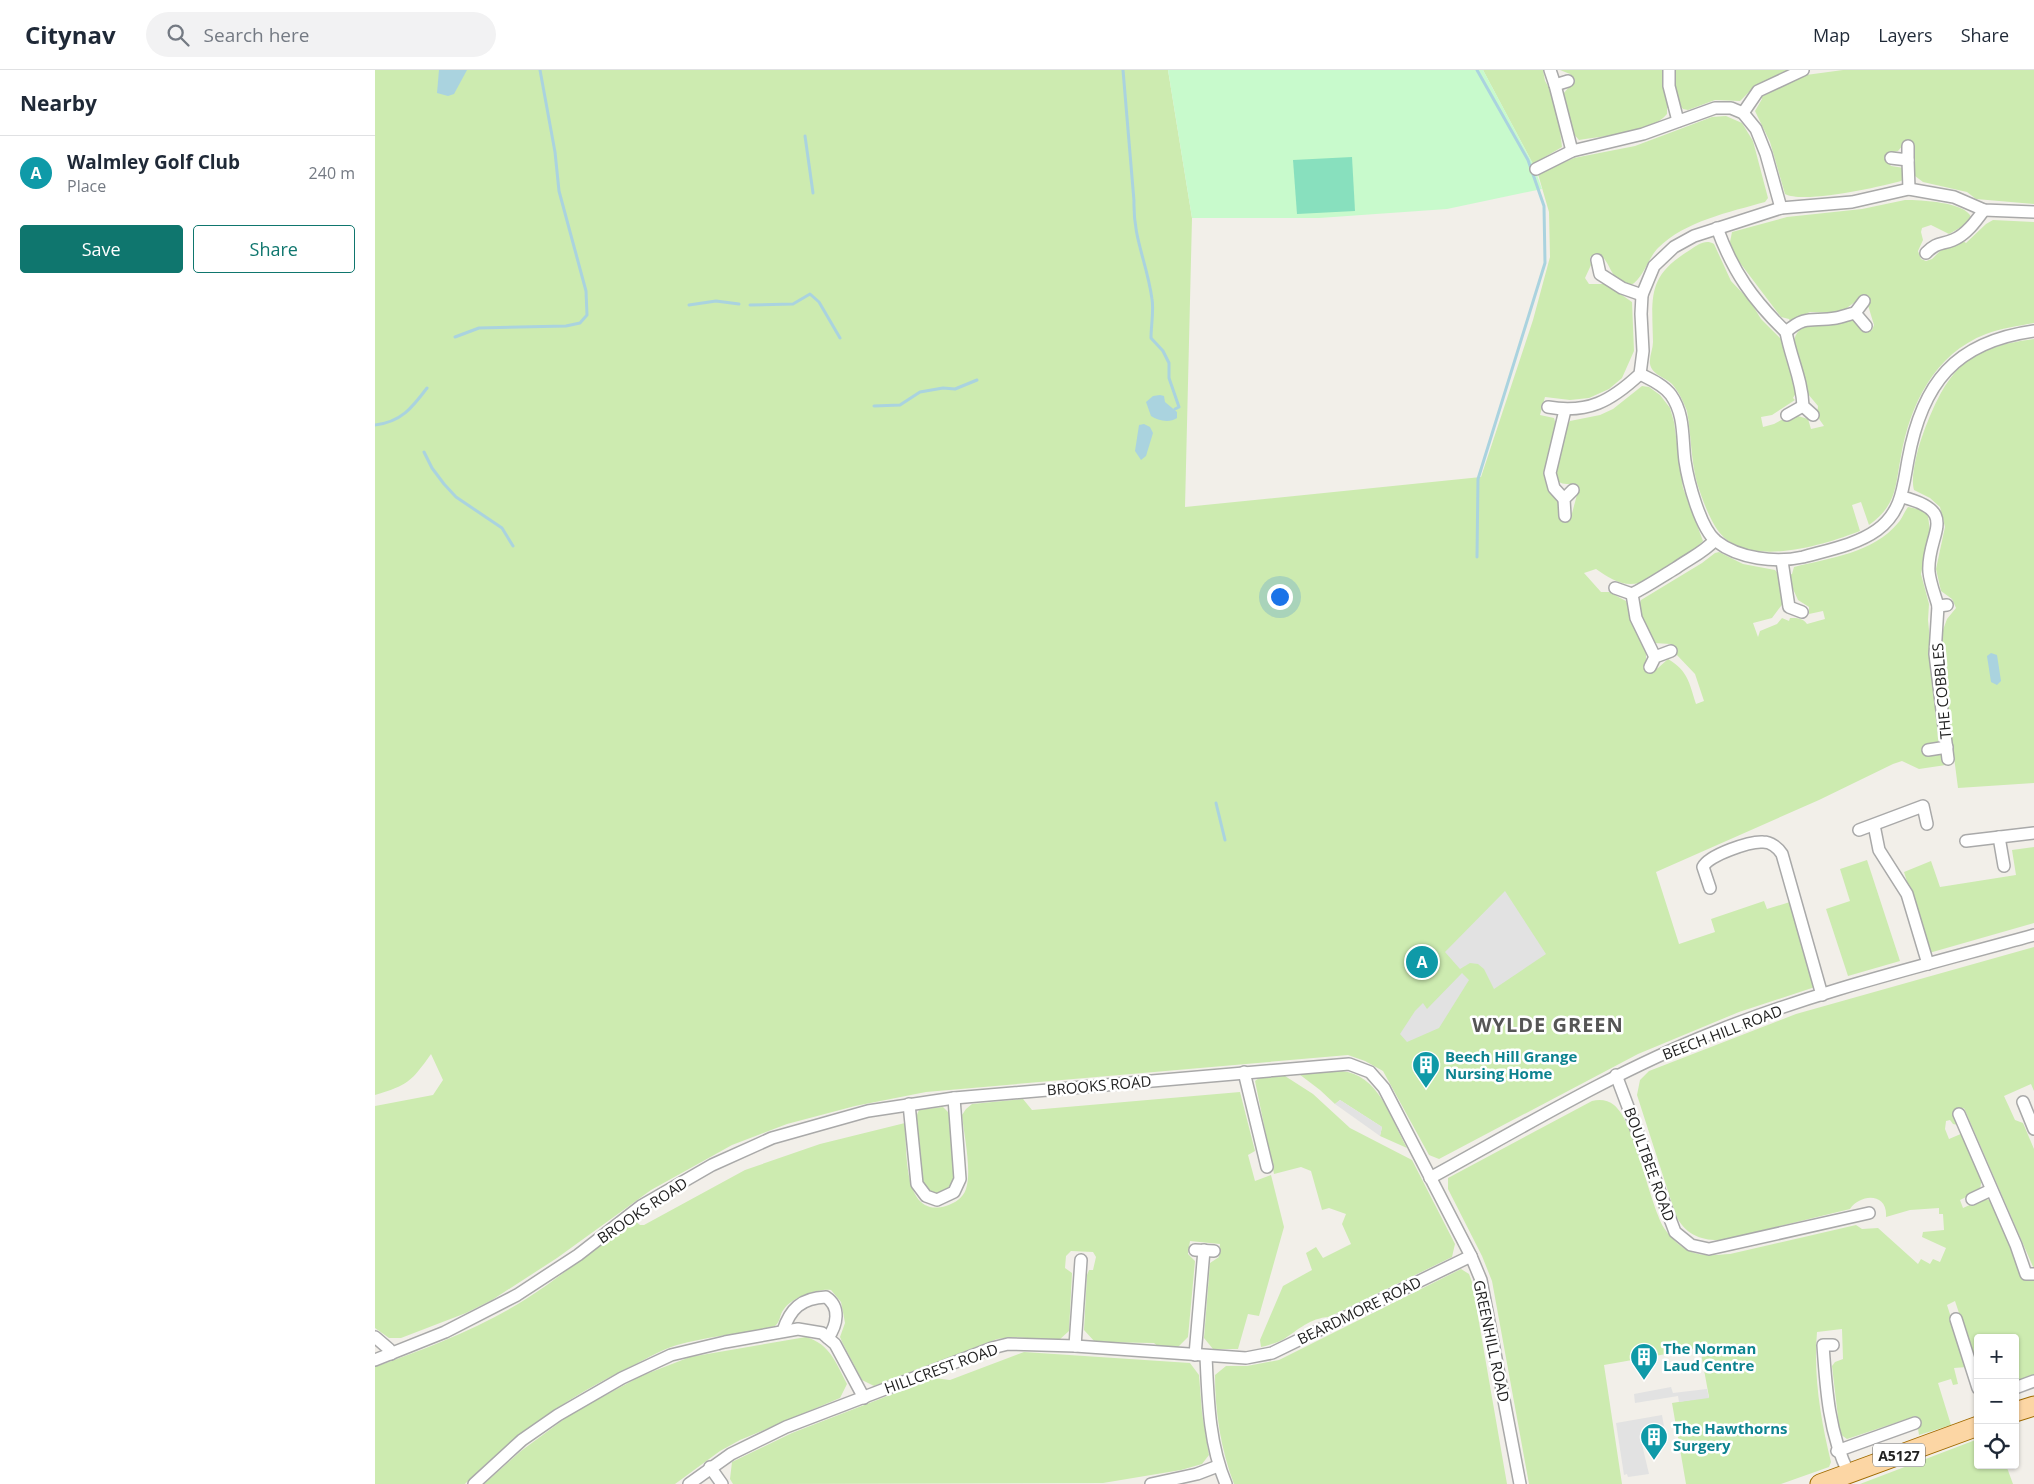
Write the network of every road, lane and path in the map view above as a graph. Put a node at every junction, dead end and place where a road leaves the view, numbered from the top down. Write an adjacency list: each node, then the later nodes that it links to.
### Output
1 (1550, 70): 5 (street)
2 (1669, 70): 7 (street)
3 (1803, 70): 6 (street)
4 (1568, 82): 5 (street)
5 (1555, 85): 9 (street)
6 (1743, 113): 7 (street); 14 (street)
7 (1678, 121): 9 (street)
8 (1908, 146): 11 (street)
9 (1572, 151): 12 (street)
10 (1891, 158): 11 (street)
11 (1908, 160): 13 (street)
12 (1535, 169)
13 (1909, 189): 14 (street); 15 (street)
14 (1781, 208): 17 (street)
15 (1984, 210): 16 (street); 18 (street)
16 (2034, 212)
17 (1717, 228): 22 (street); 27 (street)
18 (1925, 253)
19 (1597, 260): 20 (street)
20 (1600, 274): 21 (street); 22 (street)
21 (1590, 281)
22 (1642, 295): 28 (street)
23 (1864, 301): 24 (street)
24 (1855, 313): 25 (street); 27 (street)
25 (1866, 326)
26 (2034, 331): 35 (street)
27 (1786, 332): 29 (street)
28 (1640, 374): 31 (street); 38 (street)
29 (1803, 406): 32 (street); 33 (street)
30 (1548, 407): 31 (street)
31 (1565, 410): 36 (street)
32 (1787, 415)
33 (1813, 415)
34 (1573, 490): 36 (street)
35 (1902, 497): 39 (street); 44 (street, THE COBBLES)
36 (1564, 499): 37 (street)
37 (1565, 516)
38 (1715, 540): 39 (street); 41 (street)
39 (1782, 561): 42 (street)
40 (1615, 588): 41 (street)
41 (1632, 594): 43 (street)
42 (1802, 612)
43 (1671, 651)
44 (1928, 750)
45 (1927, 824): 46 (street)
46 (1874, 825): 47 (street); 54 (street)
47 (1859, 830)
48 (2034, 833): 49 (street)
49 (1999, 837): 50 (street); 51 (street)
50 (1966, 841)
51 (2004, 866)
52 (1710, 888): 55 (street)
53 (2034, 936): 54 (street, BEECH HILL ROAD)
54 (1928, 964): 55 (street, BEECH HILL ROAD)
55 (1823, 995): 57 (street, BEECH HILL ROAD)
56 (1244, 1072): 58 (street, BROOKS ROAD); 63 (street); 64 (street, BROOKS ROAD)
57 (1617, 1075): 64 (street, BEECH HILL ROAD); 67 (street, BOULTBEE ROAD)
58 (954, 1098): 60 (street, BROOKS ROAD); 60 (street)
59 (2023, 1102): 62 (street)
60 (909, 1104): 78 (street, BROOKS ROAD)
61 (1959, 1114): 65 (street)
62 (2034, 1130)
63 (1267, 1167)
64 (1430, 1178): 69 (street, GREENHILL ROAD)
65 (1991, 1190): 66 (street); 71 (street)
66 (1972, 1199)
67 (1869, 1213)
68 (1204, 1250): 79 (street)
69 (1471, 1256): 80 (street, BEARDMORE ROAD); 99 (street, GREENHILL ROAD)
70 (1081, 1260): 77 (street)
71 (2034, 1274)
72 (1956, 1319): 82 (street)
73 (783, 1331): 75 (street); 75 (street); 94 (street)
74 (375, 1338): 78 (street)
75 (828, 1338): 85 (street)
76 (1833, 1345): 90 (street)
77 (1075, 1346): 79 (street, HILLCREST ROAD); 85 (street, HILLCREST ROAD)
78 (391, 1354): 81 (street, BROOKS ROAD)
79 (1201, 1356): 80 (street, HILLCREST ROAD); 91 (street)
80 (1246, 1358)
81 (375, 1360)
82 (1975, 1379)
83 (2034, 1381): 84 (street)
84 (2019, 1387)
85 (864, 1398): 92 (street, HILLCREST ROAD)
86 (2034, 1406): 87 (main road)
87 (2019, 1411)
88 (1915, 1423): 90 (street)
89 (1974, 1427): 93 (main road, A5127)
90 (1837, 1451): 93 (street)
91 (1218, 1466): 97 (street); 98 (street)
92 (711, 1467): 95 (street, HILLCREST ROAD); 96 (street)
93 (1849, 1474): 100 (main road, A5127)
94 (474, 1484)
95 (689, 1484)
96 (722, 1484)
97 (1151, 1484)
98 (1226, 1484)
99 (1520, 1484)
100 (1820, 1484)

